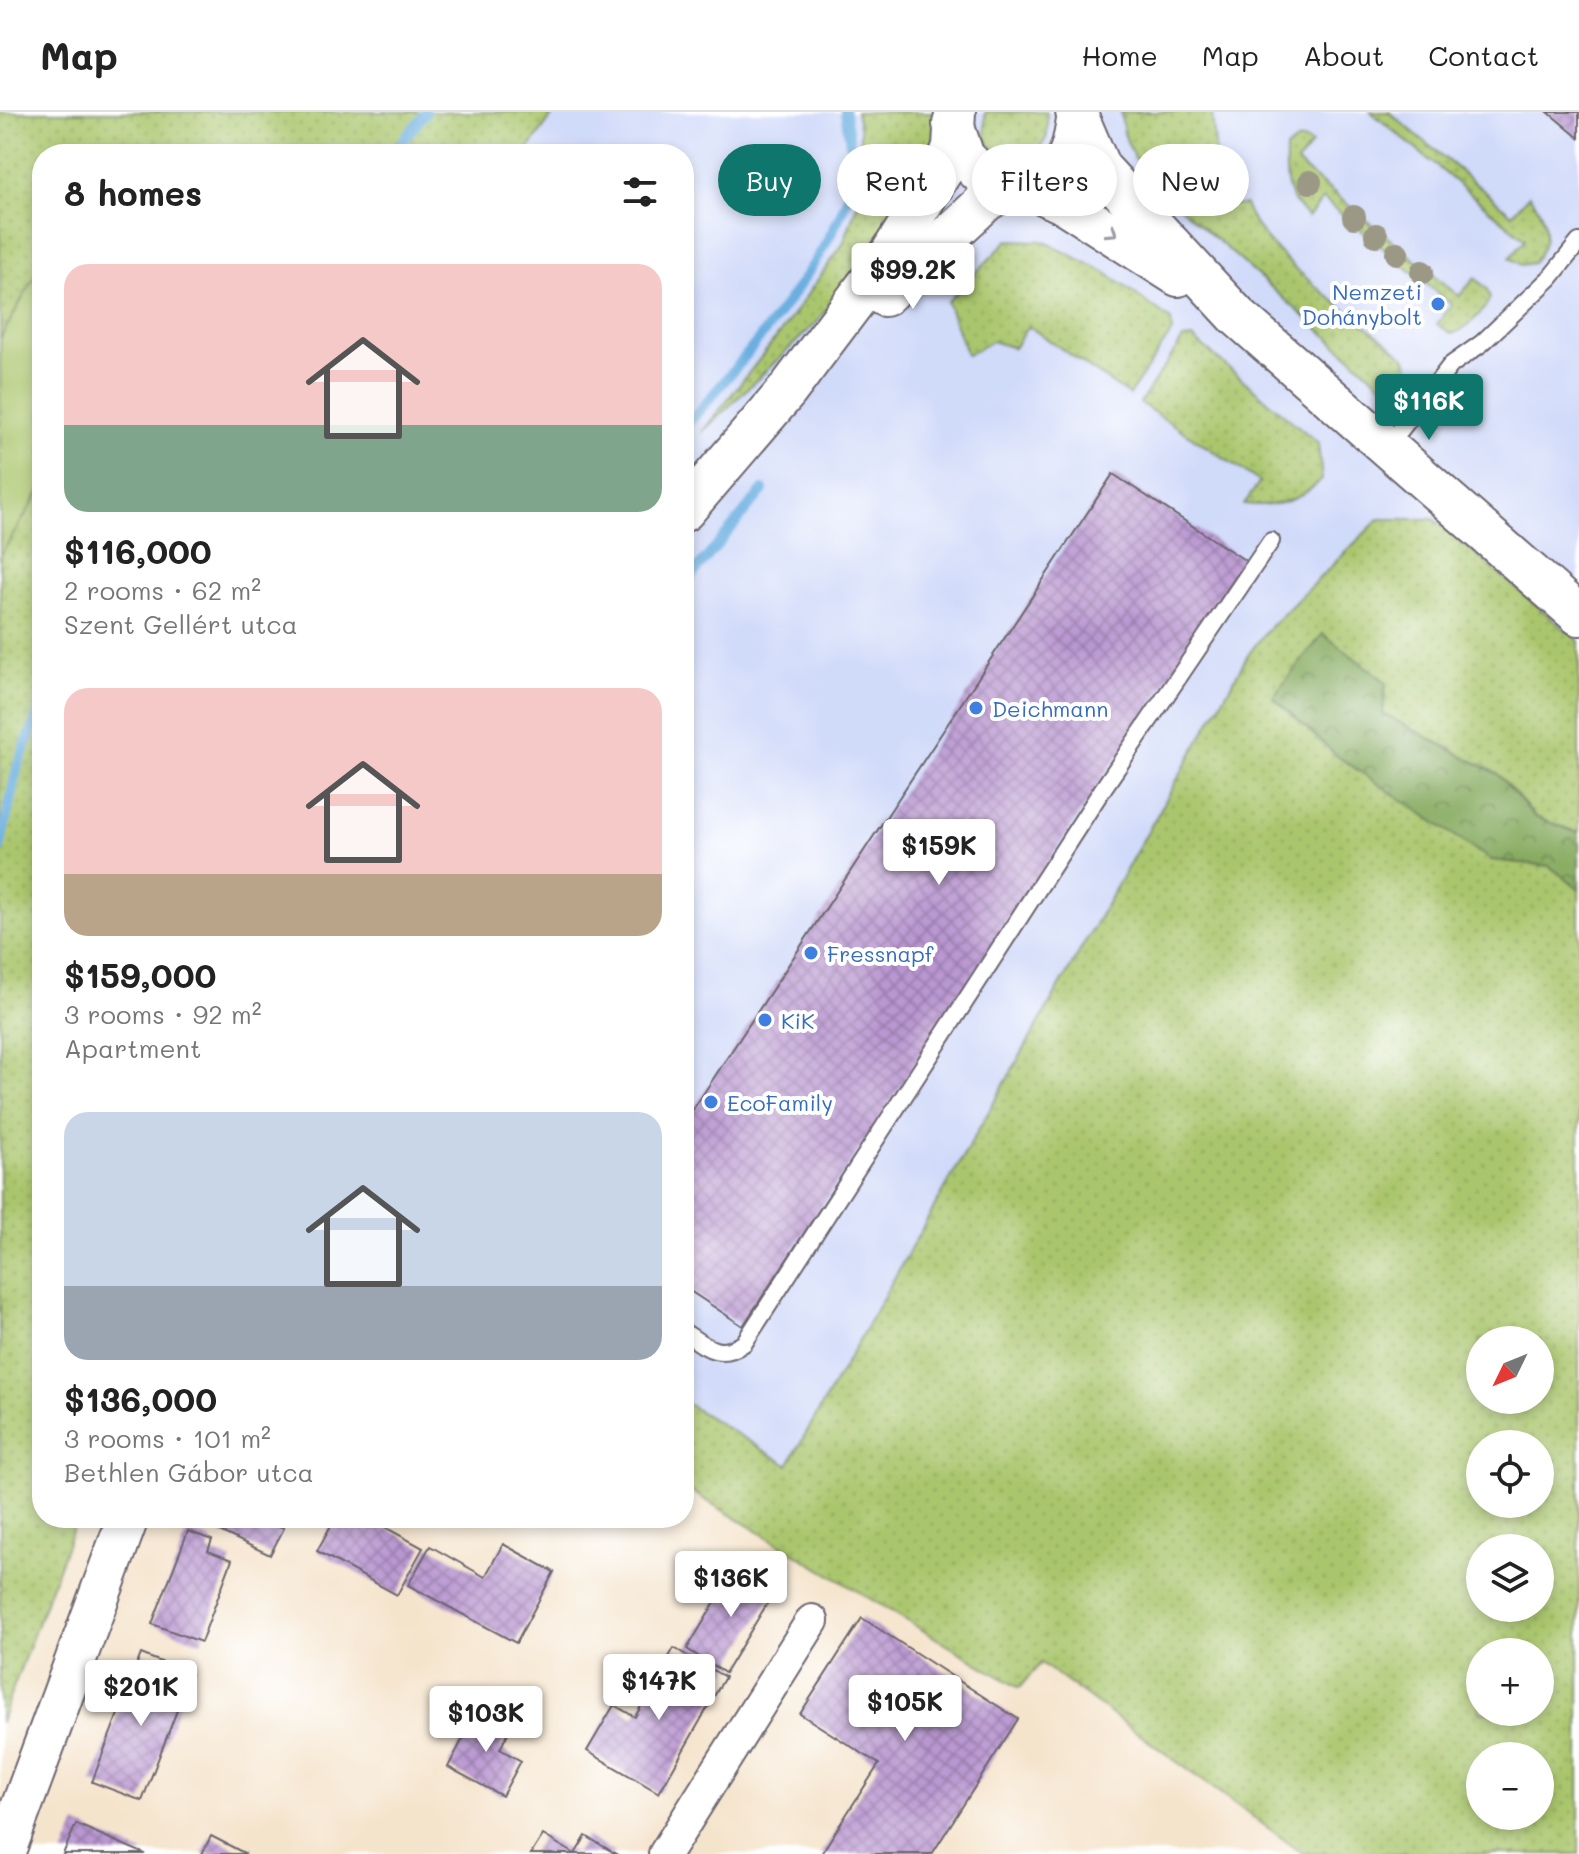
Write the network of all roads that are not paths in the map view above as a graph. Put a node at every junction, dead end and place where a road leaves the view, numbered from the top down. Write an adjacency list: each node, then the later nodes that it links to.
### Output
1 (1077, 114): 3 (street); 8 (street)
2 (953, 117): 4 (street); 9 (street)
3 (1073, 144)
4 (972, 168)
5 (972, 213): 9 (street)
6 (1085, 216): 8 (street, one-way to 8)
7 (1579, 242): 10 (lane)
8 (1237, 316): 10 (street)
9 (787, 391): 11 (street)
10 (1386, 447): 13 (street)
11 (694, 499)
12 (1271, 541): 14 (lane)
13 (1579, 615)
14 (694, 1339)
15 (124, 1528): 17 (street)
16 (812, 1621): 18 (street)
17 (4, 1854)
18 (665, 1854)

